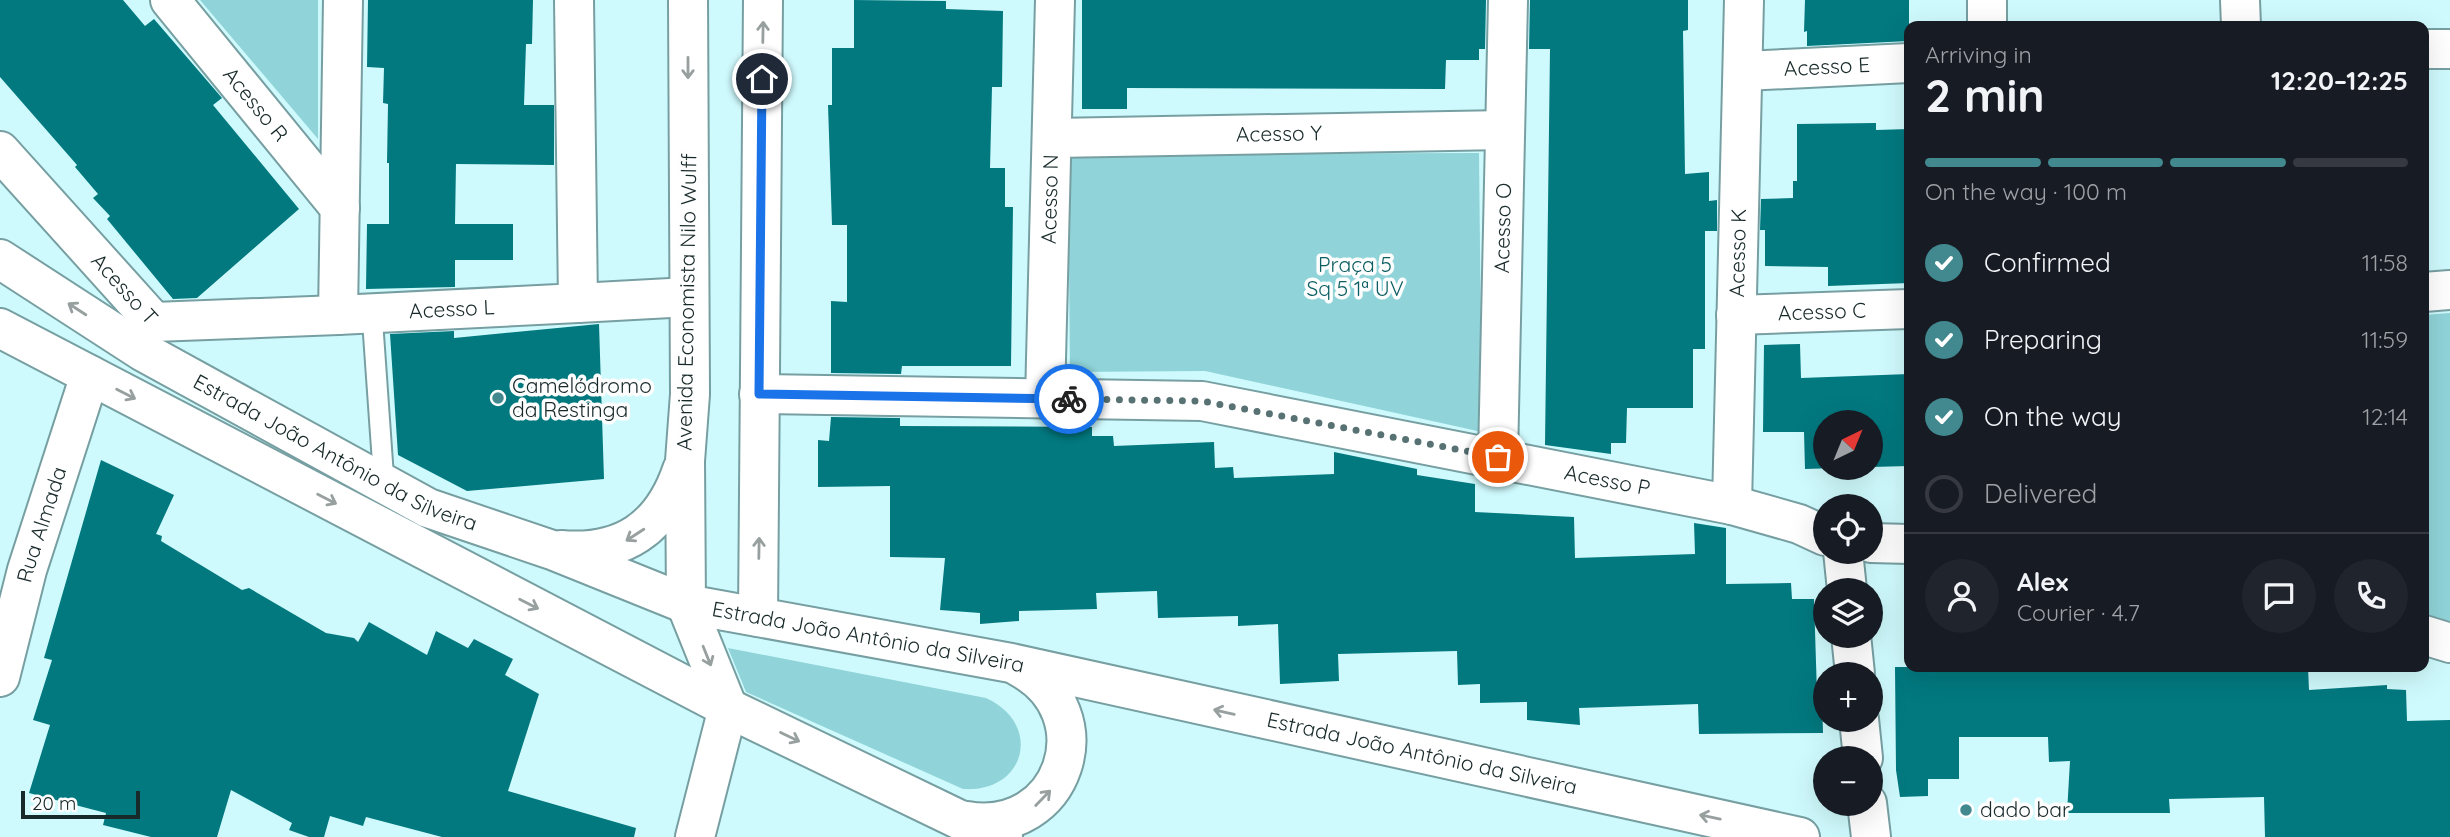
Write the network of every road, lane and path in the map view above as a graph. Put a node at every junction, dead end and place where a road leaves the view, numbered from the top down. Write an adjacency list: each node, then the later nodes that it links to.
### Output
1 (170, 0): 20 (street, Acesso R)
2 (343, 0): 20 (street)
3 (574, 0): 25 (street)
4 (688, 0): 24 (street, Avenida Economista Nilo Wulff, one-way to 24)
5 (763, 0): 32 (street, one-way to 5)
6 (1055, 0): 18 (street, Acesso N)
7 (1508, 0): 17 (street, Acesso O)
8 (1744, 0): 16 (street, Acesso K)
9 (1987, 0): 11 (street)
10 (2240, 0): 12 (street)
11 (1987, 21)
12 (2241, 21)
13 (2450, 49): 14 (street)
14 (2429, 50)
15 (1904, 63): 16 (street, Acesso E)
16 (1745, 71): 28 (street, Acesso K)
17 (1505, 130): 18 (street, Acesso Y); 34 (street, Acesso O)
18 (1053, 138): 33 (street, Acesso N)
19 (0, 151): 30 (street, Acesso T)
20 (340, 208): 27 (street)
21 (0, 259): 30 (street, Estrada João Antônio da Silveira, one-way to 21)
22 (2450, 290): 23 (street)
23 (2429, 292)
24 (689, 297): 25 (street, Acesso L); 35 (street, Avenida Economista Nilo Wulff)
25 (578, 303): 27 (street, Acesso L)
26 (1904, 309): 28 (street, Acesso C)
27 (355, 314): 30 (street, Acesso T); 36 (lane)
28 (1736, 315): 37 (street, Acesso K)
29 (0, 328): 31 (street)
30 (148, 336): 36 (street, Estrada João Antônio da Silveira)
31 (90, 375): 42 (street, Rua Almada); 49 (street, one-way to 49)
32 (759, 394): 33 (street, Acesso P); 44 (street, one-way to 32)
33 (1045, 399): 34 (street, Acesso P)
34 (1498, 457): 37 (street, Acesso P)
35 (685, 461): 41 (street, one-way to 41); 43 (street, Avenida Economista Nilo Wulff)
36 (384, 484): 41 (street, Estrada João Antônio da Silveira)
37 (1732, 505): 38 (street, Acesso P)
38 (1813, 530)
39 (1883, 543): 40 (street)
40 (1904, 544)
41 (552, 550): 43 (street, Estrada João Antônio da Silveira)
42 (14, 566): 48 (street, Rua Almada)
43 (686, 604): 44 (street, Estrada João Antônio da Silveira); 49 (street, one-way to 49)
44 (758, 617): 47 (street, Estrada João Antônio da Silveira)
45 (2429, 637): 46 (street)
46 (2450, 643)
47 (1011, 663): 51 (street, one-way to 47); 54 (street, Estrada João Antônio da Silveira, one-way to 47)
48 (0, 677)
49 (728, 708): 51 (street, one-way to 51); 52 (street)
50 (1869, 816): 55 (street)
51 (958, 819): 53 (street)
52 (695, 837)
53 (1003, 837)
54 (1800, 837)
55 (1871, 837)

